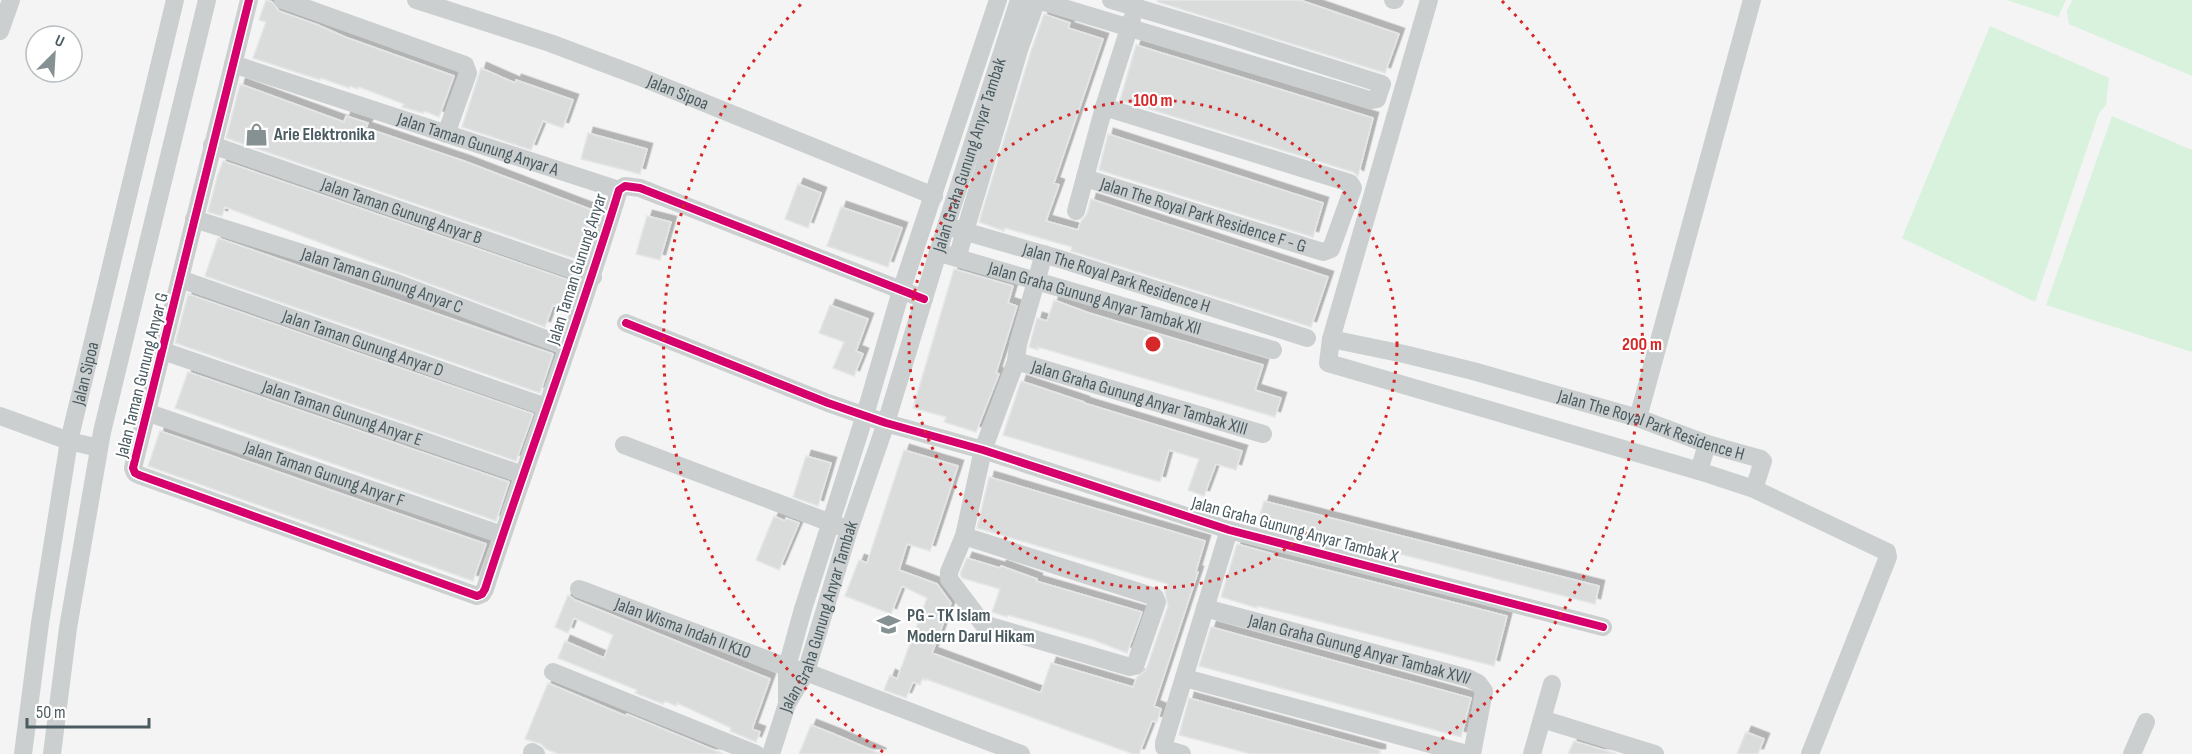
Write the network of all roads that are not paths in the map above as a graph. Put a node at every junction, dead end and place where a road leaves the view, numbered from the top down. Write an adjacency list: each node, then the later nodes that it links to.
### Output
1 (11, 0): 15 (street)
2 (175, 0): 53 (street, Jalan Sipoa)
3 (207, 0): 55 (street)
4 (249, 0): 16 (street, Jalan Taman Gunung Anyar G)
5 (283, 0): 18 (street)
6 (416, 0): 22 (street, Jalan Sipoa)
7 (998, 0): 22 (street, Jalan Graha Gunung Anyar Tambak)
8 (1019, 0): 26 (street, Jalan Graha Gunung Anyar Tambak)
9 (1037, 0): 14 (street); 27 (street)
10 (1111, 0): 13 (street)
11 (1429, 0): 41 (street)
12 (1752, 0): 50 (street)
13 (1136, 4): 14 (street); 14 (street)
14 (1129, 29): 17 (street)
15 (0, 31)
16 (233, 64): 18 (street, Jalan Taman Gunung Anyar A); 19 (street, Jalan Taman Gunung Anyar G)
17 (1104, 107): 20 (street); 20 (street, Jalan The Royal Park Residence F - G)
18 (446, 134): 21 (street, Jalan Taman Gunung Anyar A)
19 (212, 145): 24 (street, Jalan Taman Gunung Anyar G); 32 (street, Jalan Taman Gunung Anyar B)
20 (1085, 178): 23 (street)
21 (619, 190): 32 (street, Jalan Taman Gunung Anyar); 36 (street, Jalan Taman Gunung Anyar)
22 (934, 196): 25 (street, Jalan Graha Gunung Anyar Tambak)
23 (1076, 211)
24 (194, 219): 33 (street, Jalan Taman Gunung Anyar G); 42 (street, Jalan Taman Gunung Anyar C)
25 (926, 220): 26 (street, Jalan The Royal Park Residence H); 28 (street, Jalan Graha Gunung Anyar Tambak)
26 (946, 226): 27 (street, Jalan The Royal Park Residence H); 29 (street, Jalan Graha Gunung Anyar Tambak)
27 (965, 231): 30 (street, Jalan The Royal Park Residence H); 31 (street)
28 (917, 245): 29 (street, Jalan Graha Gunung Anyar Tambak XII); 36 (street, Jalan Graha Gunung Anyar Tambak)
29 (939, 253): 31 (street, Jalan Graha Gunung Anyar Tambak XII); 37 (street, Jalan Graha Gunung Anyar Tambak)
30 (1044, 257): 34 (street); 35 (street, Jalan The Royal Park Residence H)
31 (957, 258): 34 (street, Jalan Graha Gunung Anyar Tambak XII)
32 (593, 276): 42 (street, Jalan Taman Gunung Anyar)
33 (180, 279): 44 (street, Jalan Taman Gunung Anyar G); 46 (street, Jalan Taman Gunung Anyar D)
34 (1037, 279): 38 (street, Jalan Graha Gunung Anyar Tambak XII); 45 (street)
35 (1122, 281): 38 (street); 40 (street, Jalan The Royal Park Residence H)
36 (901, 291): 37 (street, Jalan Taman Gunung Anyar); 48 (street, Jalan Graha Gunung Anyar Tambak)
37 (924, 299): 51 (street, Jalan Graha Gunung Anyar Tambak)
38 (1114, 303): 43 (street, Jalan Graha Gunung Anyar Tambak XII)
39 (626, 323): 48 (street, Jalan Graha Gunung Anyar Tambak X)
40 (1307, 338)
41 (1331, 339): 50 (street, Jalan The Royal Park Residence H); 57 (street)
42 (567, 347): 46 (street, Jalan Taman Gunung Anyar)
43 (1273, 350)
44 (163, 351): 47 (street, Jalan Taman Gunung Anyar G); 58 (street, Jalan Taman Gunung Anyar E)
45 (1016, 361): 52 (street, Jalan Graha Gunung Anyar Tambak XIII); 56 (street)
46 (546, 407): 58 (street, Jalan Taman Gunung Anyar)
47 (146, 412): 63 (street, Jalan Taman Gunung Anyar F); 66 (street, Jalan Taman Gunung Anyar G)
48 (865, 415): 51 (street, Jalan Graha Gunung Anyar Tambak X); 60 (street, Jalan Graha Gunung Anyar Tambak)
49 (0, 416): 53 (street)
50 (1638, 418): 57 (street, Jalan The Royal Park Residence H)
51 (886, 423): 56 (street, Jalan Graha Gunung Anyar Tambak X); 61 (street, Jalan Graha Gunung Anyar Tambak)
52 (1263, 434)
53 (69, 441): 55 (street); 77 (street, Jalan Sipoa)
54 (624, 445): 60 (street)
55 (99, 448): 79 (street)
56 (983, 450): 62 (street, Jalan Graha Gunung Anyar Tambak X); 64 (street)
57 (1704, 455): 59 (street); 59 (street, Jalan The Royal Park Residence H)
58 (523, 475): 63 (street, Jalan Taman Gunung Anyar)
59 (1758, 476): 87 (street, Jalan The Royal Park Residence H)
60 (829, 523): 61 (street); 69 (street, Jalan Graha Gunung Anyar Tambak)
61 (849, 530): 71 (street, Jalan Graha Gunung Anyar Tambak)
62 (1229, 530): 67 (street); 68 (street, Jalan Graha Gunung Anyar Tambak X)
63 (502, 535): 66 (street, Jalan Taman Gunung Anyar)
64 (964, 536): 64 (street)
65 (579, 589): 69 (street, Jalan Wisma Indah II K10)
66 (477, 596)
67 (1205, 608): 72 (street); 84 (street, Jalan Graha Gunung Anyar Tambak XVII)
68 (1603, 627)
69 (787, 667): 71 (street, Jalan Wisma Indah II K10); 74 (street, Jalan Graha Gunung Anyar Tambak)
70 (553, 672): 80 (street)
71 (806, 672): 74 (street, Jalan Graha Gunung Anyar Tambak); 82 (street, Jalan Wisma Indah II K10)
72 (1185, 678): 78 (street); 83 (street)
73 (1552, 684): 75 (street)
74 (787, 704): 81 (street)
75 (1542, 718): 85 (street); 86 (street)
76 (2146, 722): 88 (street)
77 (23, 752): 79 (street)
78 (1175, 752)
79 (52, 754)
80 (756, 754)
81 (771, 754)
82 (1021, 754)
83 (1467, 754)
84 (1472, 754)
85 (1532, 754)
86 (1655, 754)
87 (1810, 754)
88 (2132, 754)

